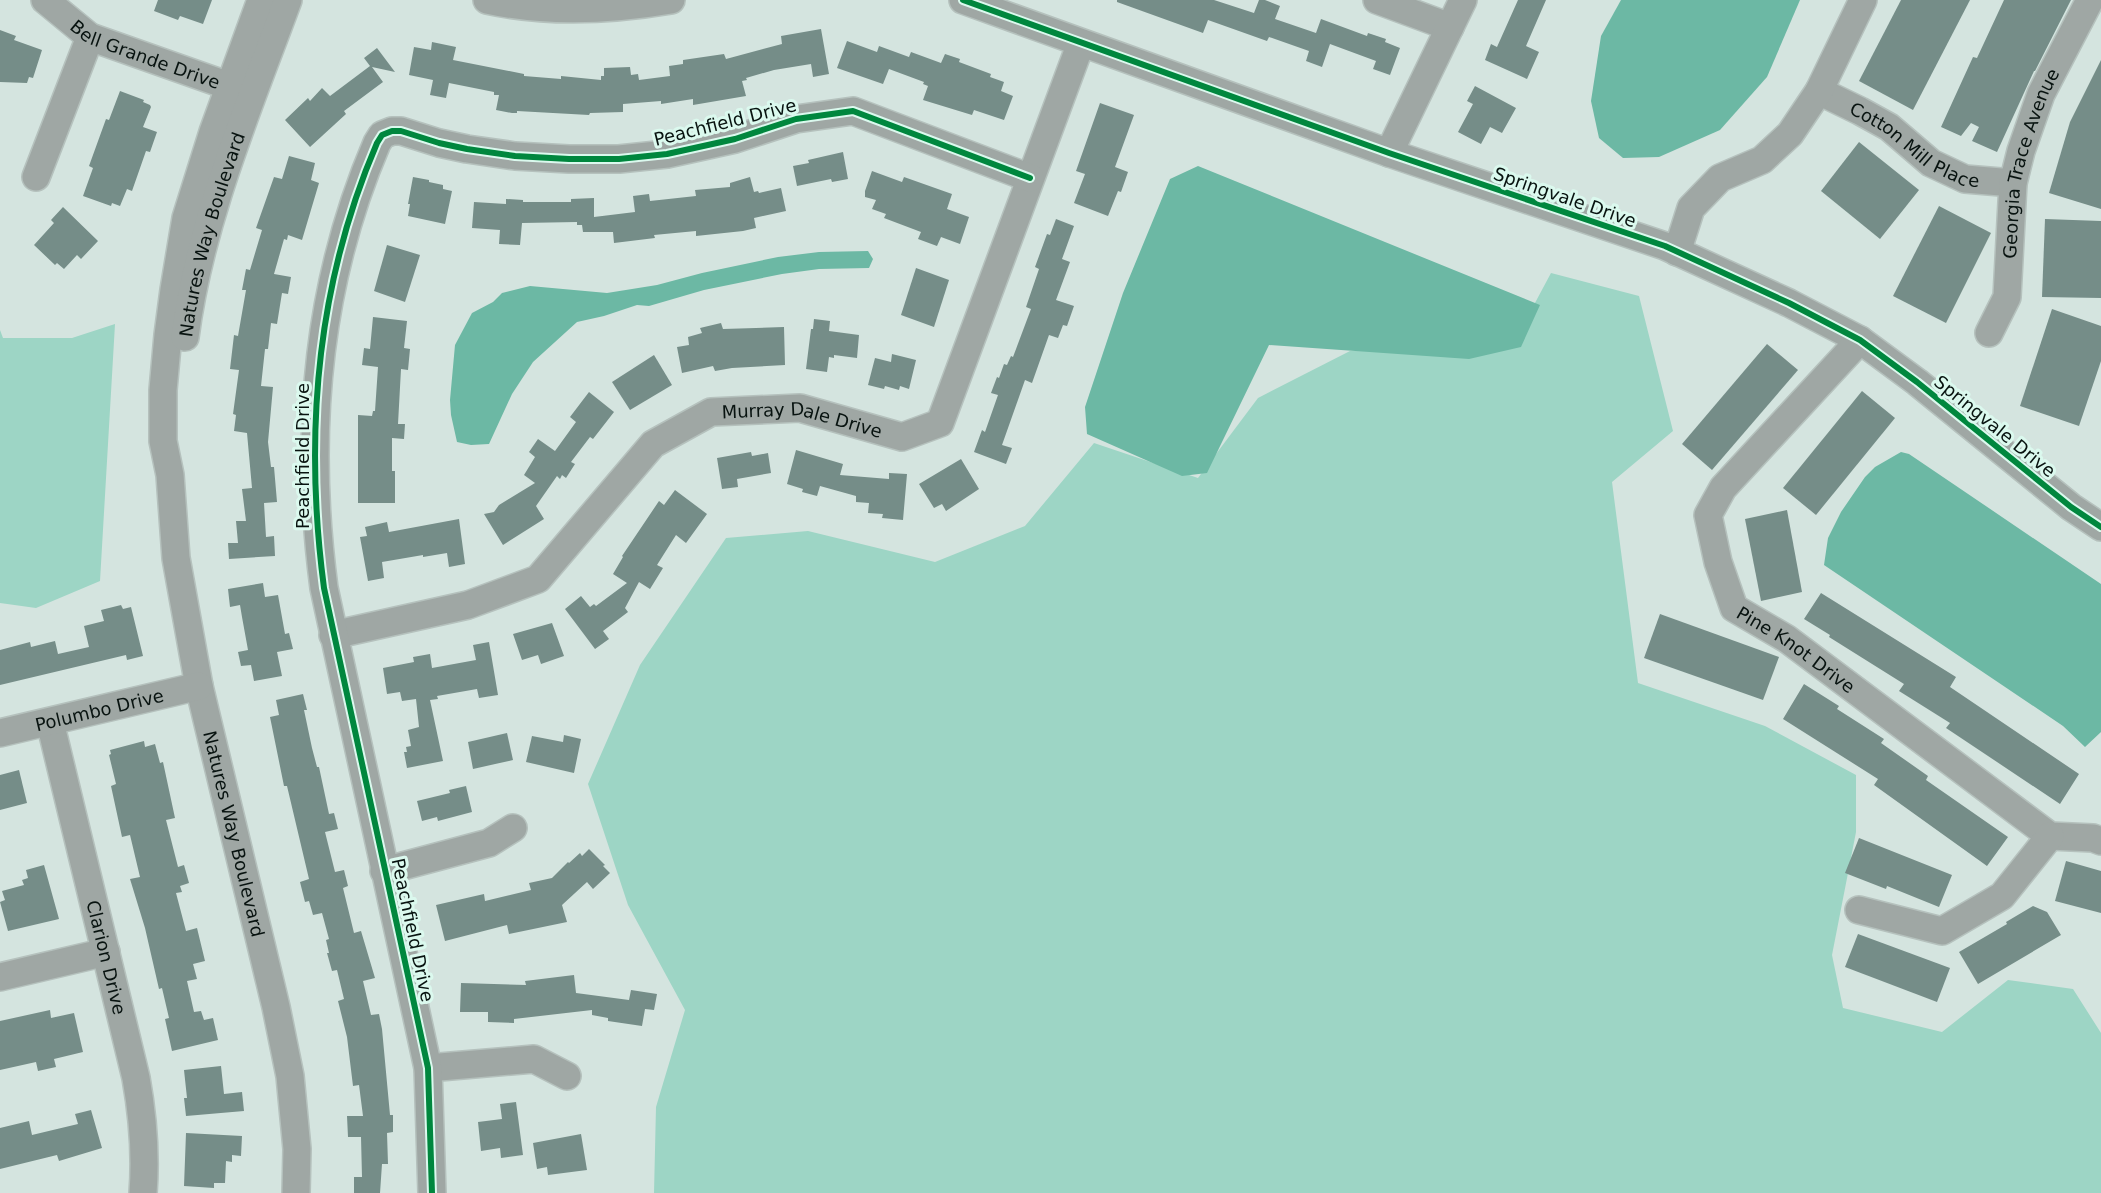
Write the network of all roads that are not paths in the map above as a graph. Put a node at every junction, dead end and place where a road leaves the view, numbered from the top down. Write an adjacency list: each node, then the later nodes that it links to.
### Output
1 (45, 0): 12 (street, Bell Grande Drive)
2 (261, 0): 14 (street, Natures Way Boulevard)
3 (288, 0): 14 (street, Natures Way Boulevard)
4 (487, 0): 5 (street)
5 (671, 0)
6 (963, 0): 13 (street, Springvale Drive)
7 (1377, 0): 11 (street)
8 (1463, 0): 11 (street)
9 (1863, 0): 15 (street)
10 (2090, 0): 19 (street, Georgia Trace Avenue)
11 (1450, 27): 16 (street)
12 (90, 37): 14 (street, Bell Grande Drive); 17 (street)
13 (1081, 43): 16 (street, Springvale Drive); 18 (street, Murray Dale Drive)
14 (241, 90): 25 (street, Natures Way Boulevard)
15 (1819, 91): 19 (street, Cotton Mill Place); 20 (street)
16 (1389, 153): 20 (street, Springvale Drive)
17 (36, 177)
18 (1030, 178): 24 (street, Murray Dale Drive); 24 (street, Peachfield Drive)
19 (2013, 183): 21 (street, Georgia Trace Avenue)
20 (1677, 252): 22 (street, Springvale Drive)
21 (1989, 333)
22 (1860, 340): 23 (street, Springvale Drive); 29 (street, Pine Knot Drive)
23 (2101, 527)
24 (333, 635): 31 (street, Peachfield Drive)
25 (199, 686): 26 (street, Polumbo Drive); 38 (street, Natures Way Boulevard)
26 (50, 722): 27 (street, Polumbo Drive); 33 (street, Clarion Drive)
27 (0, 733)
28 (513, 828): 31 (street)
29 (2050, 836): 30 (street); 32 (street)
30 (2101, 841)
31 (384, 871): 35 (street, Peachfield Drive)
32 (1859, 910)
33 (106, 952): 34 (street); 37 (street, Clarion Drive)
34 (0, 977)
35 (428, 1068): 36 (street); 39 (street, Peachfield Drive)
36 (567, 1076)
37 (143, 1193)
38 (296, 1193)
39 (432, 1193)

